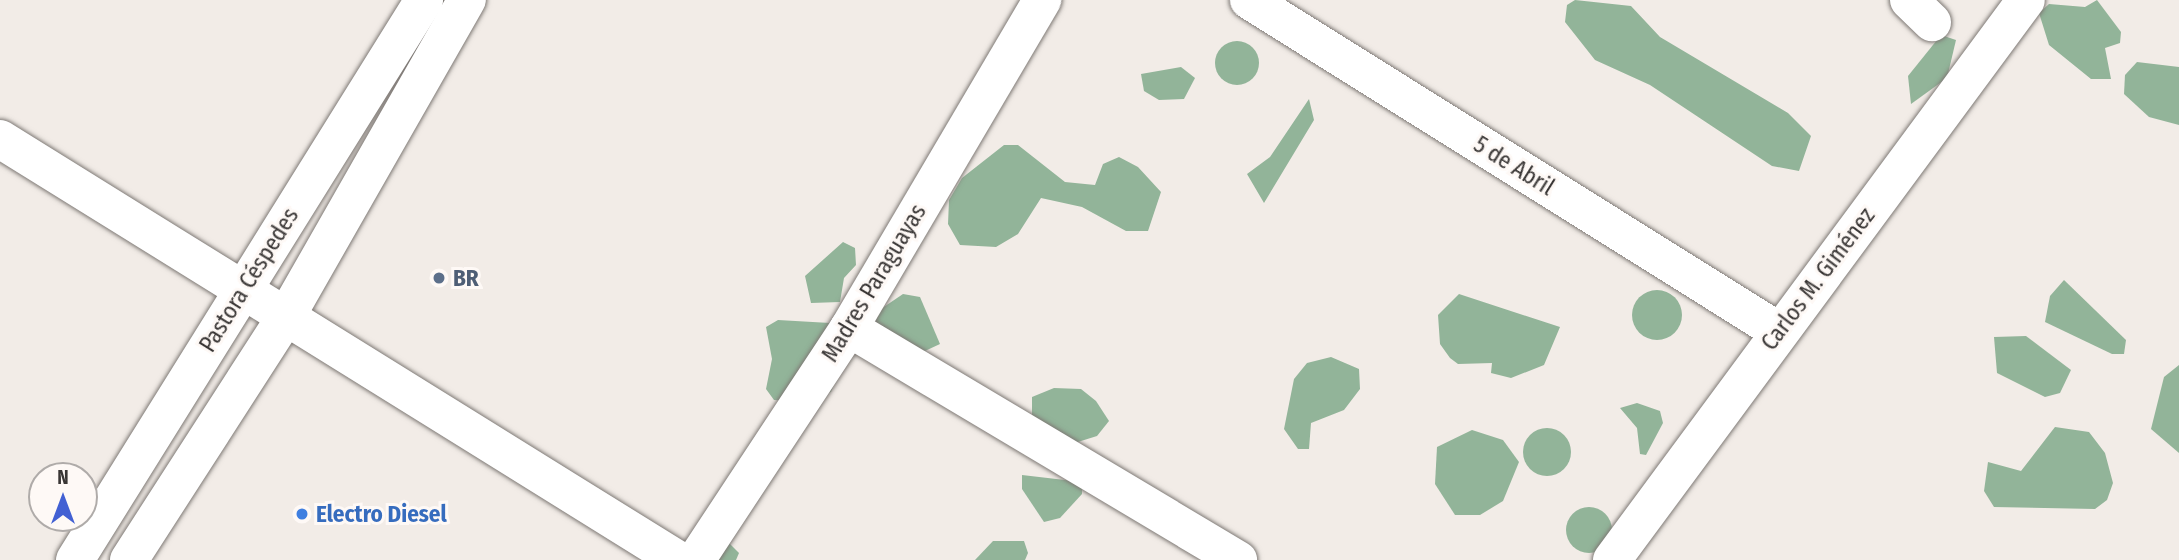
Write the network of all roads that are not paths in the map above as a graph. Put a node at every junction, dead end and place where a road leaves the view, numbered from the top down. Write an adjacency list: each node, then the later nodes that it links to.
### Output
1 (424, 0): 7 (street, Pastora Céspedes)
2 (467, 0): 8 (street, Pastora Céspedes)
3 (1042, 0): 9 (street, Madres Paraguayas)
4 (1250, 0): 10 (street, 5 de Abril)
5 (2026, 0): 10 (street, Carlos M. Giménez)
6 (0, 139): 7 (street)
7 (243, 289): 8 (street); 11 (street, Pastora Céspedes)
8 (287, 315): 12 (street, Pastora Céspedes); 13 (street)
9 (849, 328): 14 (street, Madres Paraguayas); 15 (street)
10 (1778, 331): 16 (street, Carlos M. Giménez)
11 (75, 560)
12 (129, 560)
13 (678, 560)
14 (696, 560)
15 (1238, 560)
16 (1612, 560)

